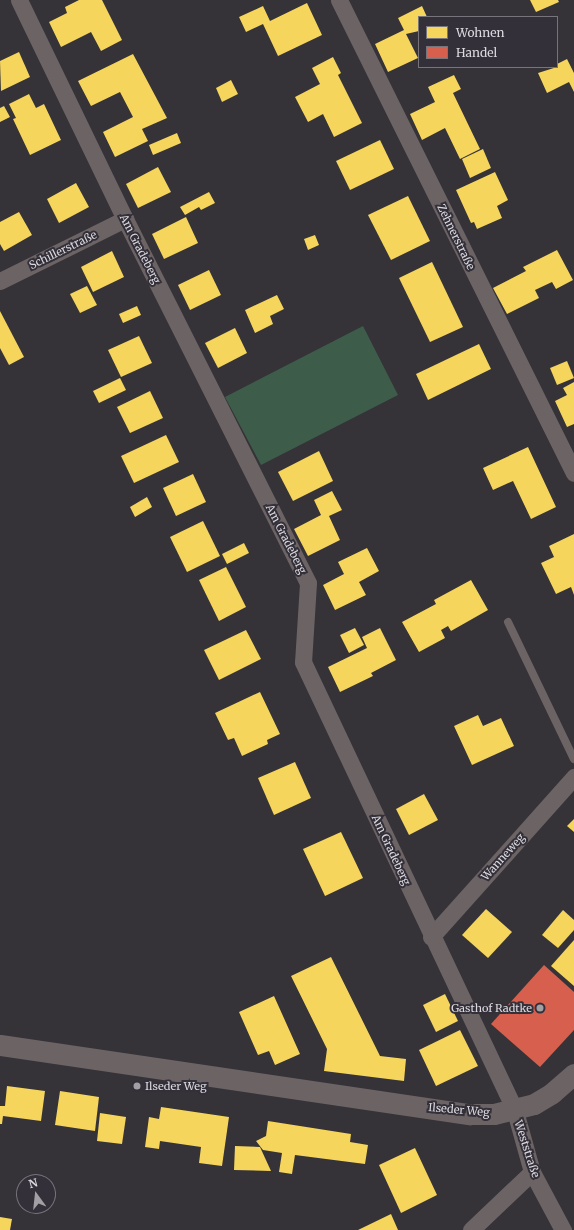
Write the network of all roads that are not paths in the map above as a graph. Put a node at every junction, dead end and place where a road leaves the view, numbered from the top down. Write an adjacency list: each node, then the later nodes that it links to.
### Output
1 (20, 0): 3 (street, Am Gradeberg)
2 (339, 0): 5 (street, Zehnerstraße)
3 (125, 219): 4 (street, Schillerstraße); 9 (street, Am Gradeberg)
4 (0, 280)
5 (574, 473)
6 (508, 622): 7 (lane)
7 (574, 759)
8 (574, 777): 9 (street, Wanneweg)
9 (431, 937): 12 (street, Am Gradeberg)
10 (0, 1045): 12 (street, Ilseder Weg)
11 (574, 1074): 12 (street, Ilseder Weg)
12 (515, 1111): 13 (street, Weststraße)
13 (532, 1172): 14 (street); 15 (street, Weststraße)
14 (471, 1230)
15 (563, 1230)

